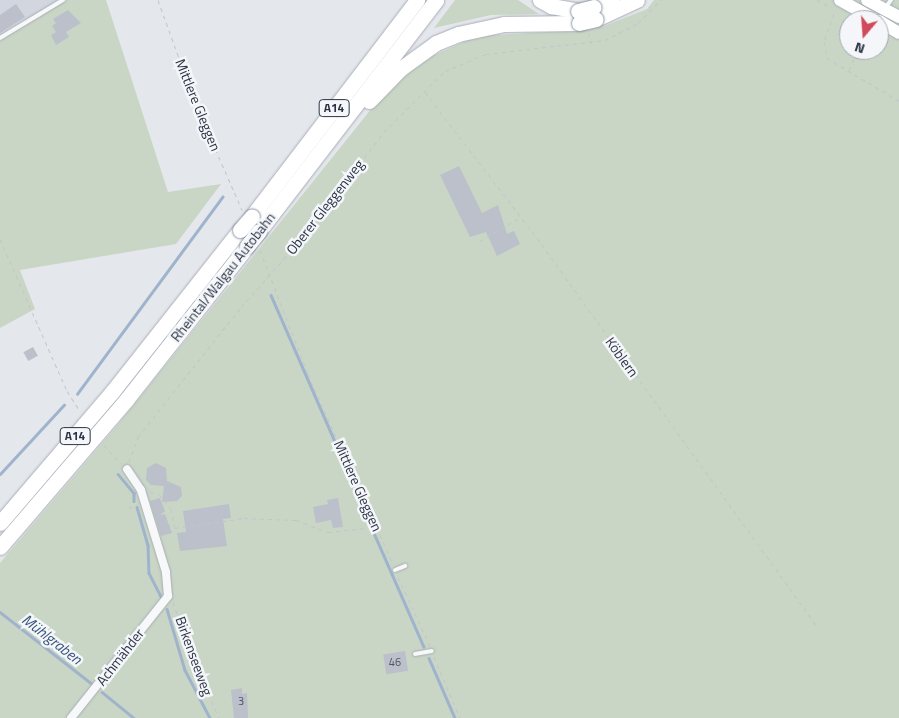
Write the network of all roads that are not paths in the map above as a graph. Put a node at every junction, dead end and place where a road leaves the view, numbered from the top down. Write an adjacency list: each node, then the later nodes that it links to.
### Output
1 (63, 0): 13 (lane)
2 (417, 0): 16 (highway, Rheintal/Walgau Autobahn / A14, bridge)
3 (436, 0): 14 (highway, Rheintal/Walgau Autobahn / A14)
4 (540, 0): 12 (highway)
5 (612, 0): 12 (highway)
6 (637, 0): 12 (highway)
7 (840, 0): 10 (main road)
8 (868, 0): 9 (main road)
9 (887, 4): 11 (main road)
10 (858, 10)
11 (899, 17)
12 (587, 18): 14 (highway)
13 (0, 38)
14 (331, 138): 17 (highway, Rheintal/Walgau Autobahn / A14, bridge)
15 (126, 469): 22 (street, Achmähder)
16 (0, 523)
17 (0, 547)
18 (405, 566): 19 (lane)
19 (395, 570)
20 (432, 651): 21 (lane)
21 (415, 654)
22 (71, 718)

